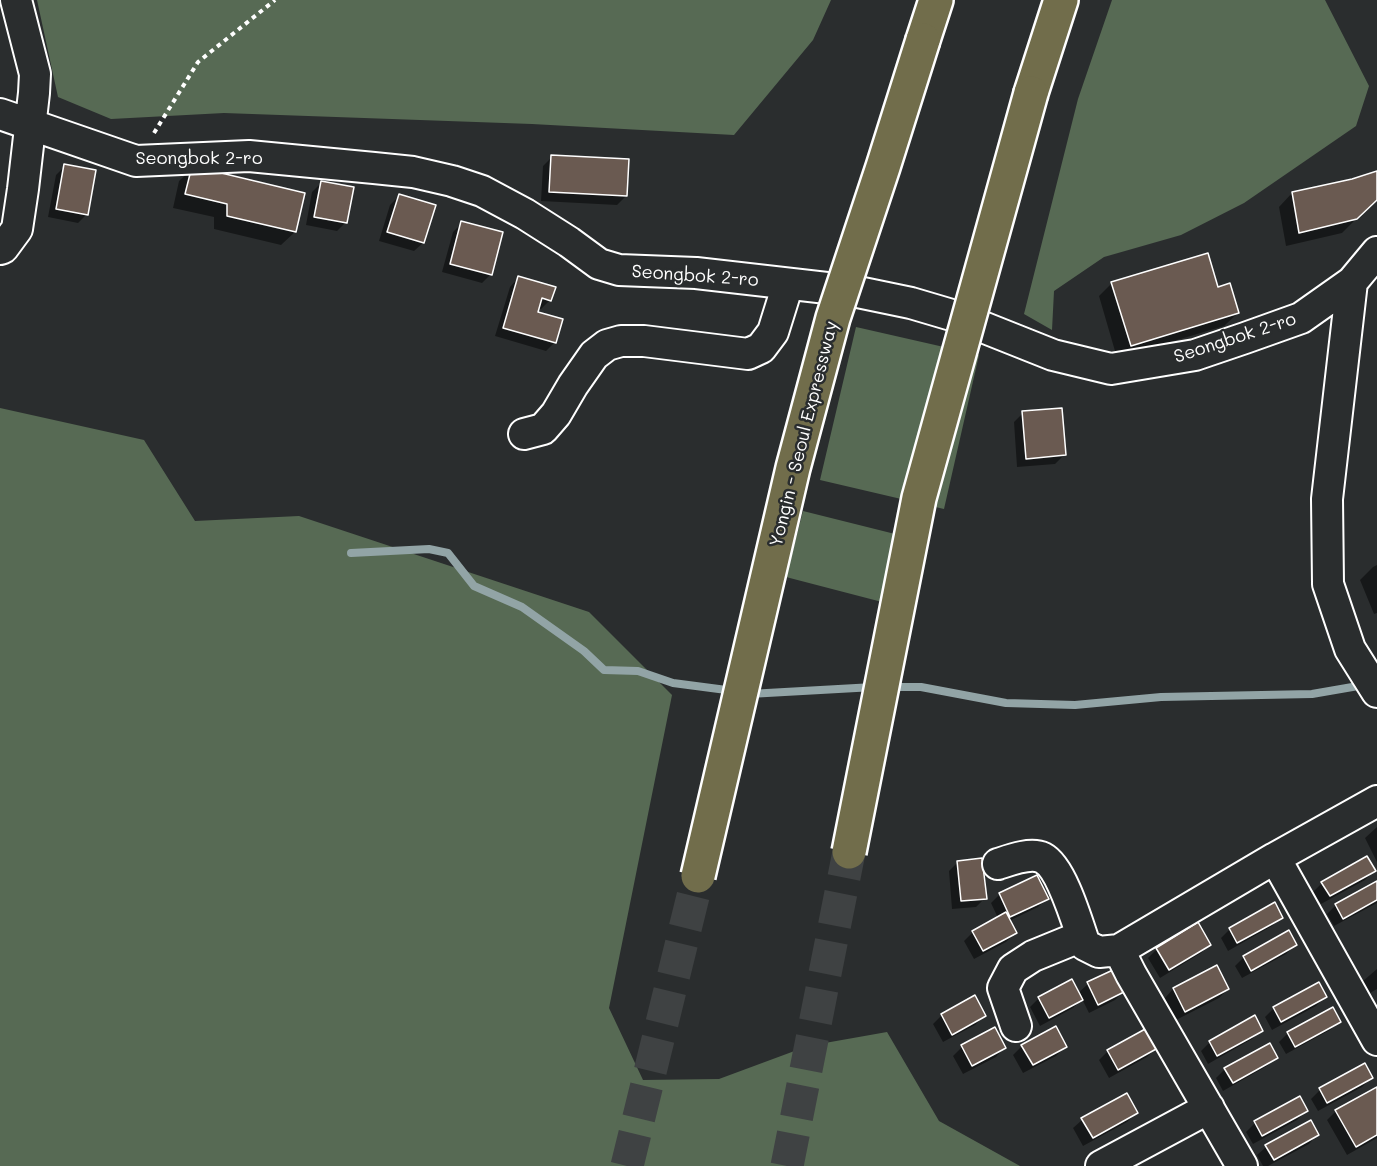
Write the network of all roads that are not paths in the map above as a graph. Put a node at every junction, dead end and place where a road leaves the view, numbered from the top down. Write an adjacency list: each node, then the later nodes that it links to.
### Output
1 (16, 0): 5 (street)
2 (936, 0): 16 (highway, Yongin - Seoul Expressway, bridge)
3 (1061, 0): 13 (highway, bridge)
4 (0, 114): 5 (street, Seongbok 2-ro)
5 (30, 126): 6 (street); 9 (street, Seongbok 2-ro)
6 (0, 249)
7 (1377, 252): 8 (street, Seongbok 2-ro)
8 (1352, 282): 9 (street, Seongbok 2-ro); 11 (street)
9 (788, 284): 10 (street)
10 (524, 434)
11 (1377, 692)
12 (1377, 801): 14 (street)
13 (849, 852)
14 (1275, 858): 18 (street); 20 (street)
15 (998, 864): 17 (street)
16 (698, 876)
17 (1082, 936): 18 (street); 19 (street)
18 (1119, 950): 21 (street)
19 (1016, 1026)
20 (1377, 1040)
21 (1209, 1108): 22 (street); 23 (street)
22 (1101, 1166)
23 (1242, 1166)

